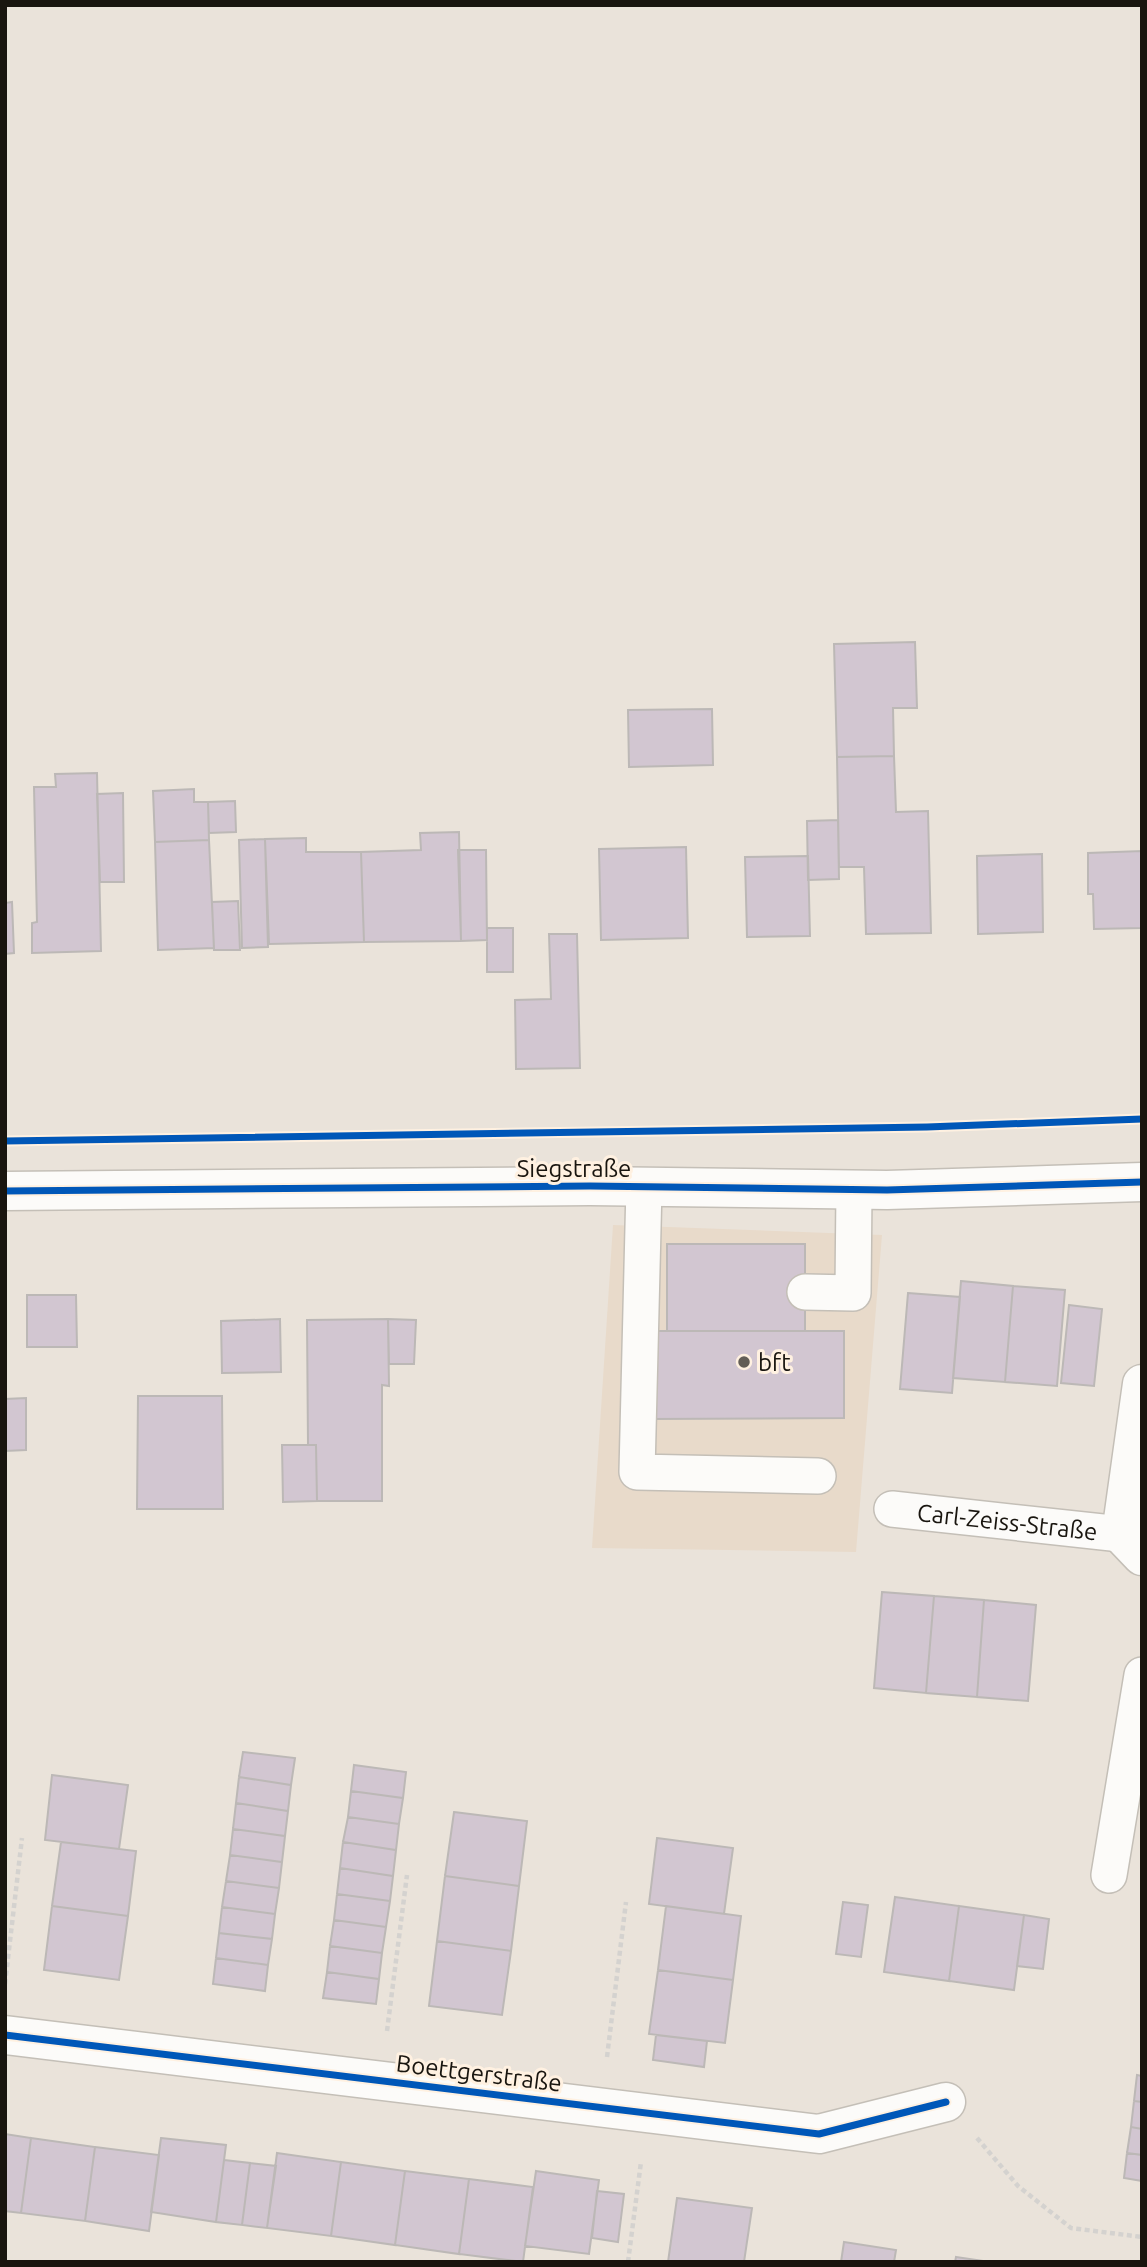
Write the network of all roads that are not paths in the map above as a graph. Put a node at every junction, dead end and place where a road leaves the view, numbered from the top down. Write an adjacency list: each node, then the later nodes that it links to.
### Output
1 (1142, 1182): 3 (main road, Siegstraße)
2 (644, 1187): 3 (main road, Siegstraße); 4 (main road, Siegstraße); 7 (lane)
3 (854, 1190): 5 (lane)
4 (5, 1191)
5 (805, 1292)
6 (1142, 1384): 9 (main road, Carl-Zeiss-Straße)
7 (818, 1476)
8 (892, 1510): 9 (lane, Carl-Zeiss-Straße)
9 (1131, 1545)
10 (1142, 1675): 11 (lane)
11 (1110, 1875)
12 (5, 2035): 13 (main road, Boettgerstraße)
13 (946, 2102)

